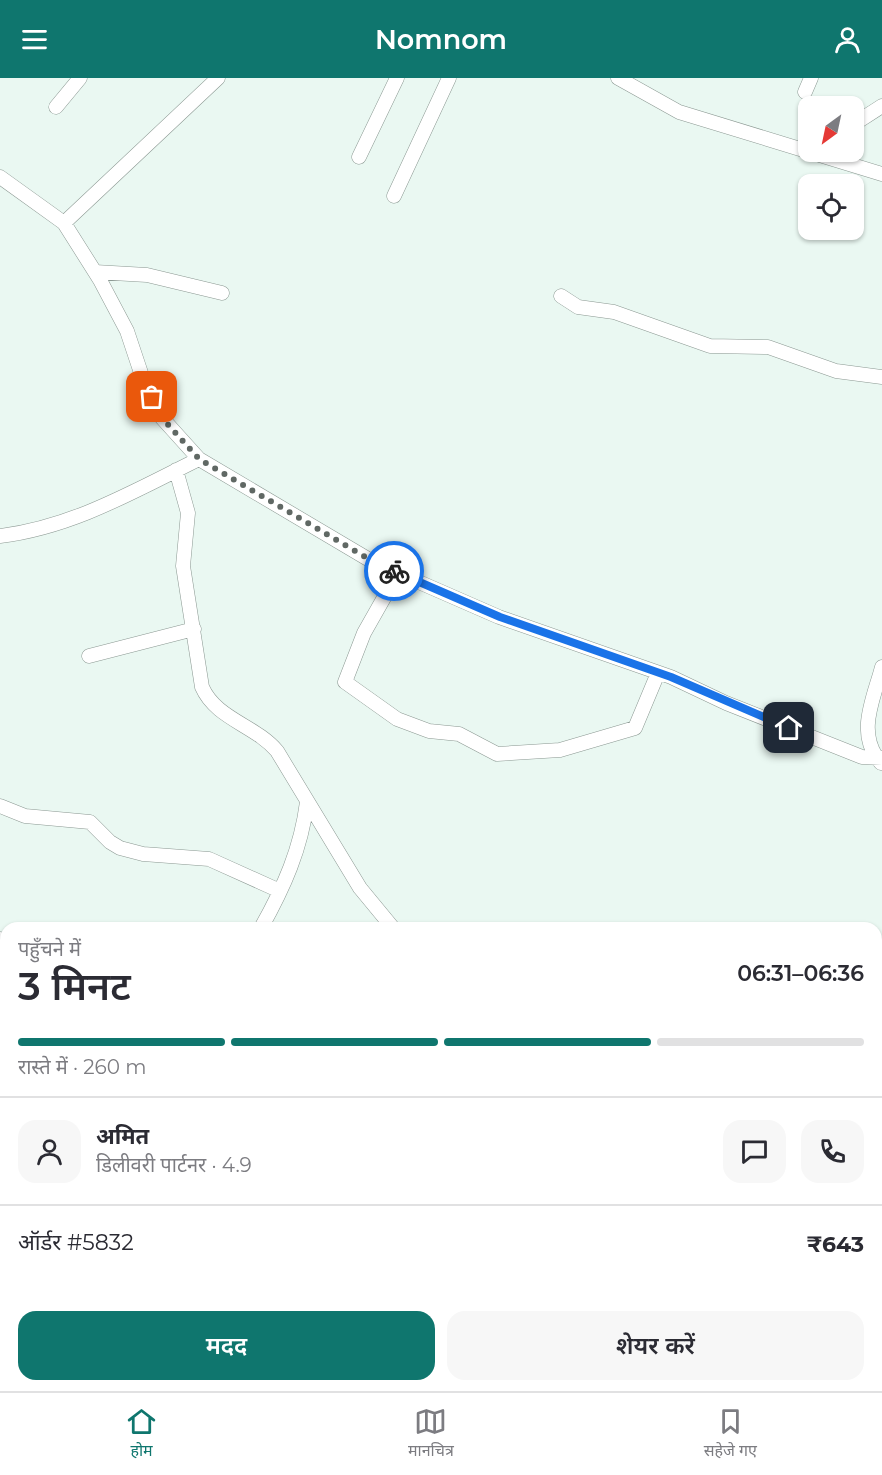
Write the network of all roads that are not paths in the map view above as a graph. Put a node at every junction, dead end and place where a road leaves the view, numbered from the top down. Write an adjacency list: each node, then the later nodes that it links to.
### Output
1 (80, 78): 9 (street)
2 (218, 78): 17 (street)
3 (397, 78): 12 (street)
4 (449, 78): 16 (street)
5 (619, 78): 11 (street)
6 (811, 78): 7 (street)
7 (805, 92)
8 (882, 106): 10 (street)
9 (56, 107)
10 (864, 118)
11 (798, 147)
12 (359, 157)
13 (845, 162): 14 (street)
14 (882, 174)
15 (2, 182): 17 (street)
16 (394, 196)
17 (63, 223): 18 (street)
18 (95, 272): 19 (street); 22 (street)
19 (222, 292)
20 (561, 296): 21 (street)
21 (882, 377)
22 (199, 459): 23 (street); 25 (street)
23 (176, 470): 24 (street); 26 (street)
24 (0, 536)
25 (398, 573): 29 (street); 29 (street)
26 (194, 629): 27 (street); 31 (street)
27 (90, 656)
28 (882, 667): 30 (street)
29 (658, 673): 30 (street)
30 (880, 760)
31 (308, 802): 33 (street); 35 (street)
32 (0, 806): 33 (street)
33 (280, 891): 34 (street)
34 (264, 922)
35 (388, 922)

